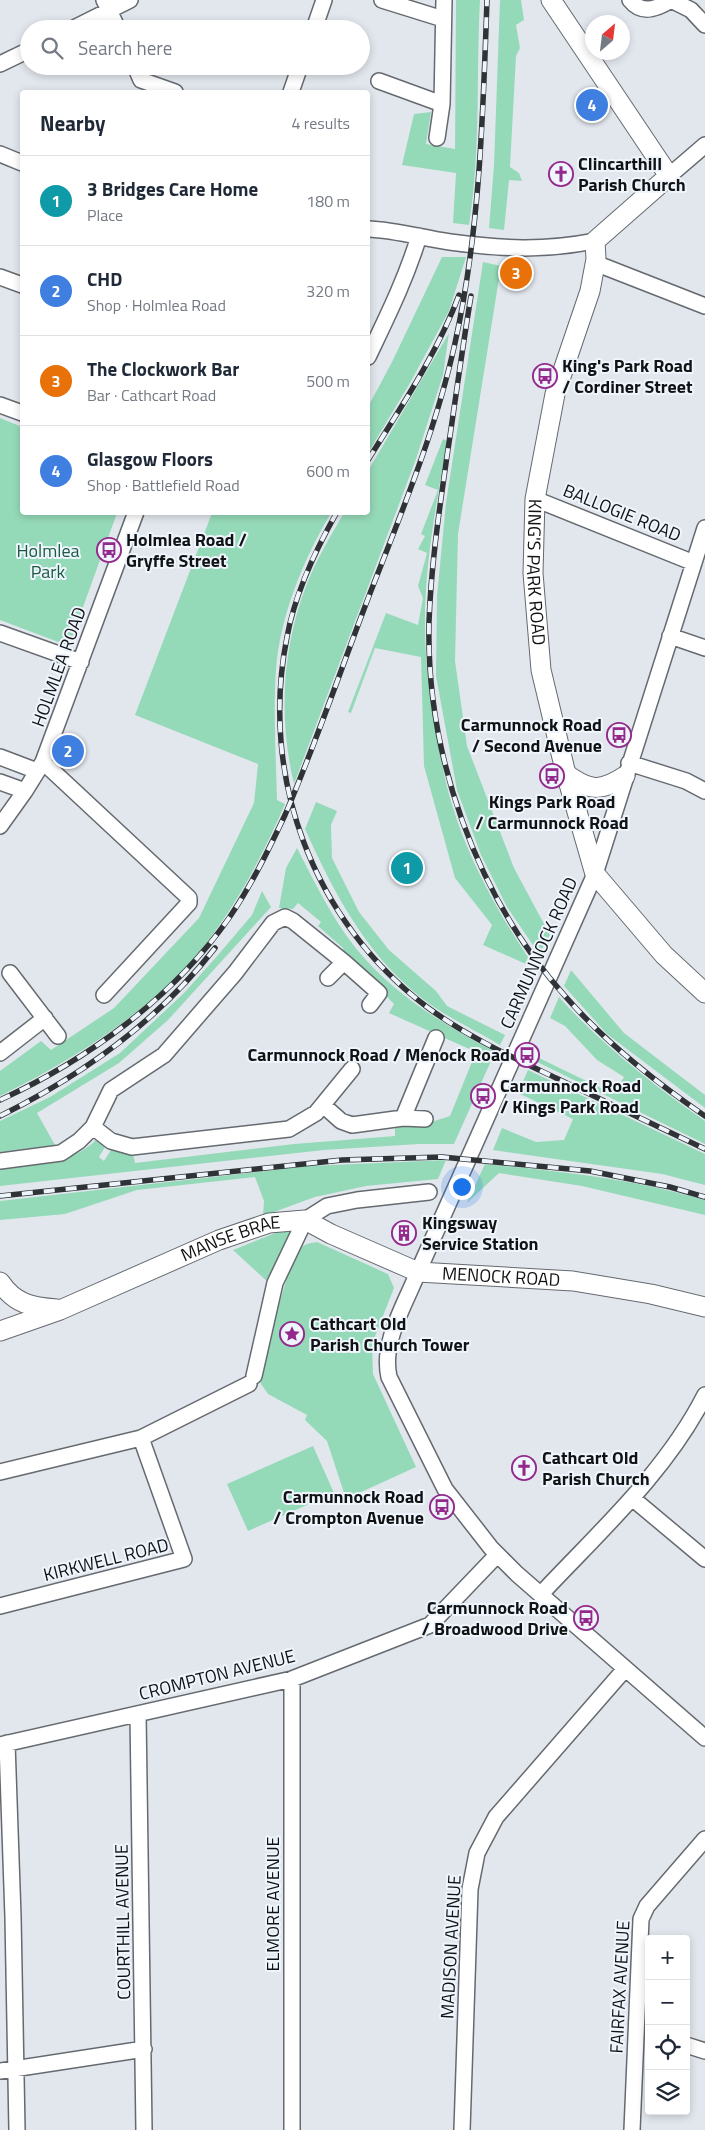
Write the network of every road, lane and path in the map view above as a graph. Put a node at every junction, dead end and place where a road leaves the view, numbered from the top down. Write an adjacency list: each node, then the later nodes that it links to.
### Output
1 (130, 0): 8 (street)
2 (324, 0): 12 (street)
3 (382, 0): 9 (street)
4 (444, 0): 9 (street)
5 (551, 0): 26 (main road)
6 (630, 0): 7 (street)
7 (671, 0): 13 (street)
8 (107, 5): 10 (street); 11 (street)
9 (443, 19): 21 (street)
10 (85, 20)
11 (114, 20)
12 (317, 20)
13 (705, 25)
14 (20, 54): 15 (street)
15 (0, 64)
16 (139, 75): 19 (street)
17 (297, 75): 20 (street)
18 (379, 81): 21 (street)
19 (169, 90)
20 (292, 90)
21 (442, 104): 22 (street)
22 (437, 138)
23 (705, 145): 26 (street)
24 (0, 154): 25 (street)
25 (20, 162)
26 (669, 176): 29 (main road)
27 (370, 229): 28 (street)
28 (419, 236): 29 (street); 34 (street)
29 (595, 241): 30 (main road, KING'S PARK ROAD)
30 (595, 263): 33 (street); 37 (main road, KING'S PARK ROAD)
31 (0, 277): 32 (street)
32 (20, 284)
33 (705, 306)
34 (370, 353)
35 (0, 405): 36 (street)
36 (20, 412)
37 (535, 499): 40 (street, BALLOGIE ROAD); 48 (main road, KING'S PARK ROAD)
38 (135, 515): 44 (street, HOLMLEA ROAD)
39 (705, 528): 40 (street, CARMUNNOCK ROAD)
40 (694, 563): 42 (street, CARMUNNOCK ROAD)
41 (0, 633): 44 (street)
42 (670, 636): 43 (street); 47 (street, CARMUNNOCK ROAD)
43 (705, 648)
44 (81, 662): 46 (street, HOLMLEA ROAD)
45 (0, 757): 46 (street)
46 (40, 766): 51 (street, HOLMLEA ROAD); 58 (street)
47 (627, 769): 48 (main road); 50 (street); 53 (street, CARMUNNOCK ROAD)
48 (566, 774): 53 (main road, KING'S PARK ROAD)
49 (0, 782): 51 (street)
50 (705, 790)
51 (25, 791): 52 (street, HOLMLEA ROAD)
52 (0, 826)
53 (595, 874): 57 (main road); 72 (street, CARMUNNOCK ROAD)
54 (344, 962): 56 (street); 59 (street); 68 (street)
55 (10, 973): 60 (street)
56 (328, 978)
57 (705, 992)
58 (104, 995)
59 (370, 1005)
60 (44, 1018): 61 (street); 63 (street)
61 (58, 1036)
62 (436, 1038): 66 (street)
63 (0, 1053)
64 (352, 1069): 65 (street)
65 (323, 1105): 66 (street); 68 (street)
66 (403, 1118): 67 (street)
67 (425, 1119)
68 (94, 1127): 69 (street)
69 (0, 1161)
70 (429, 1192): 71 (street, MANSE BRAE)
71 (306, 1220): 72 (main road, MENOCK ROAD); 75 (main road, MANSE BRAE); 81 (street)
72 (418, 1272): 74 (main road, MENOCK ROAD); 84 (street, CARMUNNOCK ROAD)
73 (0, 1282): 75 (main road)
74 (705, 1307)
75 (60, 1310): 77 (main road, MANSE BRAE)
76 (0, 1316): 77 (main road, MANSE BRAE)
77 (41, 1318): 79 (main road, MANSE BRAE)
78 (0, 1321): 79 (main road)
79 (0, 1329)
80 (705, 1395): 83 (street)
81 (141, 1438): 82 (street); 87 (street, KIRKWELL ROAD)
82 (0, 1472)
83 (632, 1498): 85 (street); 86 (street)
84 (497, 1555): 86 (street, CARMUNNOCK ROAD); 89 (street, CROMPTON AVENUE)
85 (705, 1559)
86 (541, 1594): 88 (street, CARMUNNOCK ROAD)
87 (0, 1606)
88 (624, 1669): 91 (street, CARMUNNOCK ROAD); 103 (street, MADISON AVENUE)
89 (292, 1679): 90 (street, CROMPTON AVENUE); 102 (street, ELMORE AVENUE)
90 (138, 1714): 92 (street, CROMPTON AVENUE); 96 (street, COURTHILL AVENUE)
91 (705, 1738)
92 (4, 1744): 98 (street)
93 (705, 1839): 94 (street, FAIRFAX AVENUE)
94 (642, 2040): 104 (street, FAIRFAX AVENUE)
95 (690, 2046): 97 (street)
96 (144, 2049): 98 (street); 101 (street, COURTHILL AVENUE)
97 (705, 2051)
98 (16, 2069): 99 (street); 100 (street)
99 (0, 2071)
100 (17, 2130)
101 (144, 2130)
102 (292, 2130)
103 (462, 2130)
104 (632, 2130)

